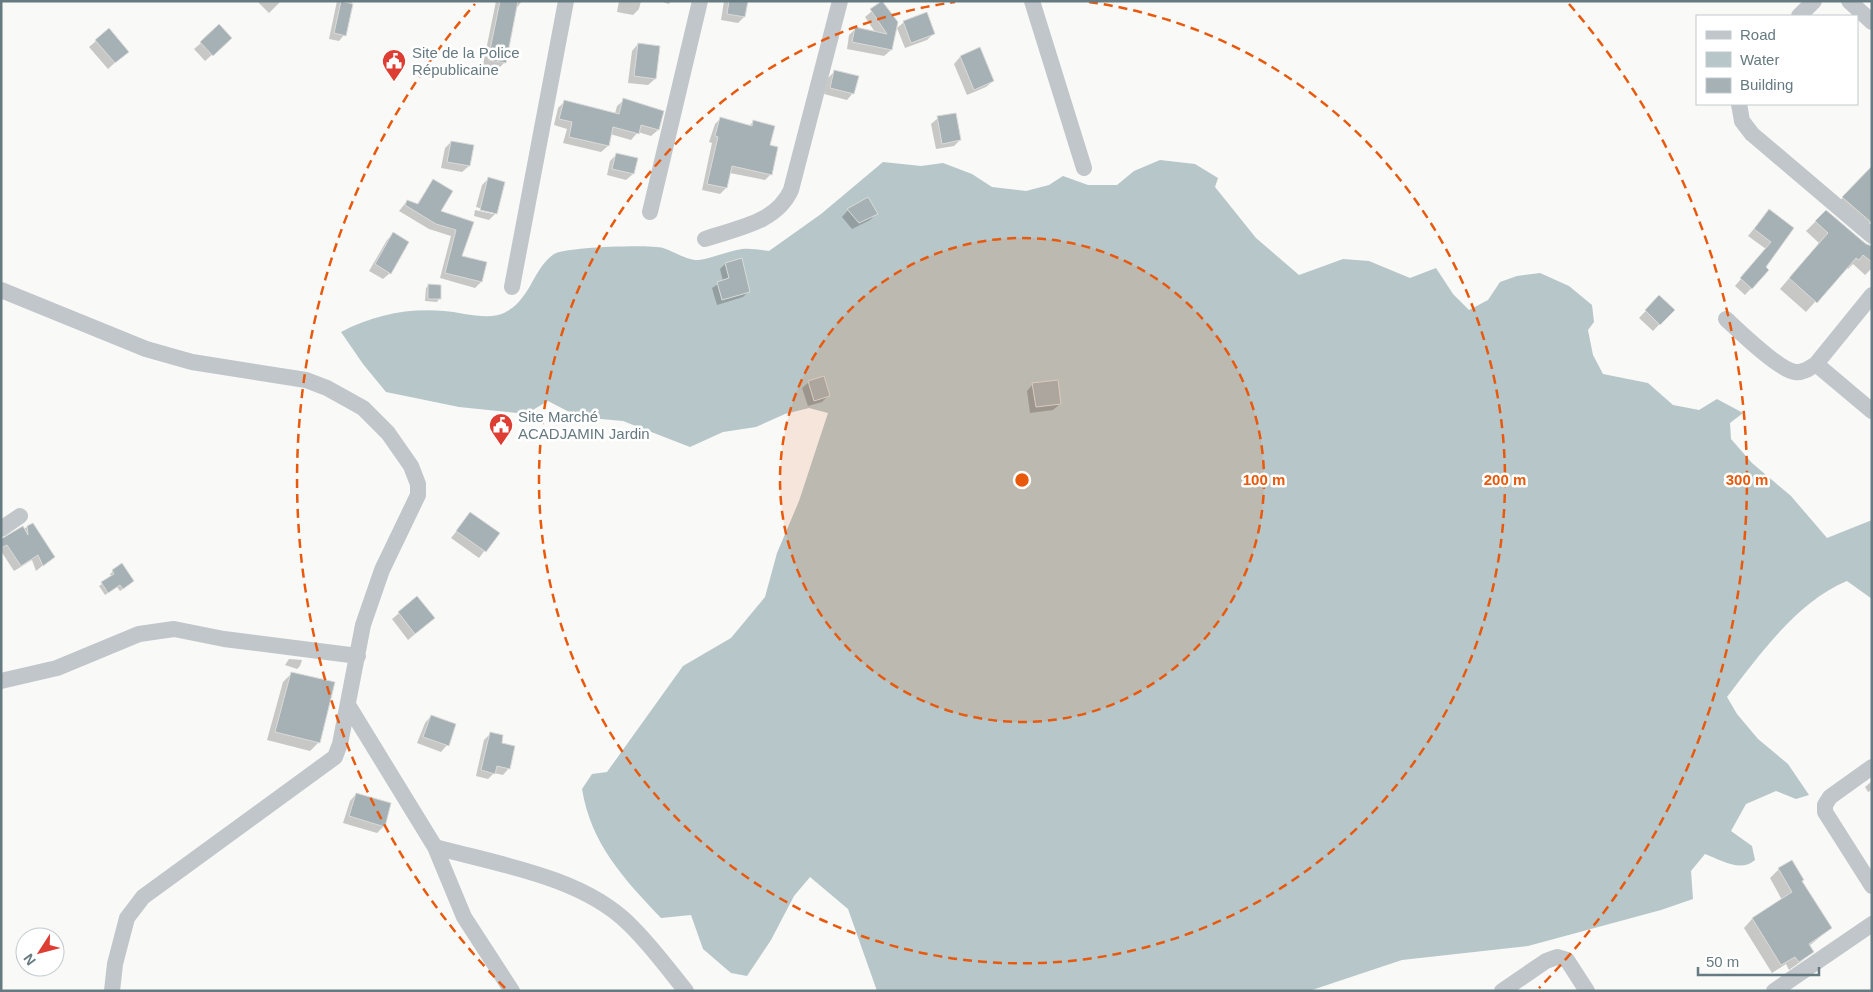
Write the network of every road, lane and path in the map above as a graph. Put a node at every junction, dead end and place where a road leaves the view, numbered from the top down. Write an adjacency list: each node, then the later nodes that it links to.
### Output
1 (566, 1): 14 (street)
2 (700, 1): 11 (street)
3 (840, 1): 13 (street)
4 (1032, 1): 10 (street)
5 (1814, 1): 7 (street)
6 (1849, 1): 8 (street)
7 (1799, 15)
8 (1872, 22)
9 (1739, 105): 12 (street)
10 (1084, 168)
11 (650, 212)
12 (1872, 236)
13 (705, 238)
14 (512, 287)
15 (1, 290): 22 (street)
16 (1872, 295): 18 (street)
17 (1726, 320): 18 (street)
18 (1816, 364): 19 (street)
19 (1872, 411)
20 (20, 516): 21 (street)
21 (1, 529)
22 (358, 656): 23 (street); 24 (street)
23 (1, 681)
24 (348, 705): 26 (street); 29 (street)
25 (1872, 767): 27 (street)
26 (435, 847): 30 (street); 31 (street)
27 (1872, 886)
28 (1872, 924): 34 (street)
29 (112, 991)
30 (512, 991)
31 (686, 991)
32 (1502, 991): 33 (street)
33 (1587, 991)
34 (1774, 991)

